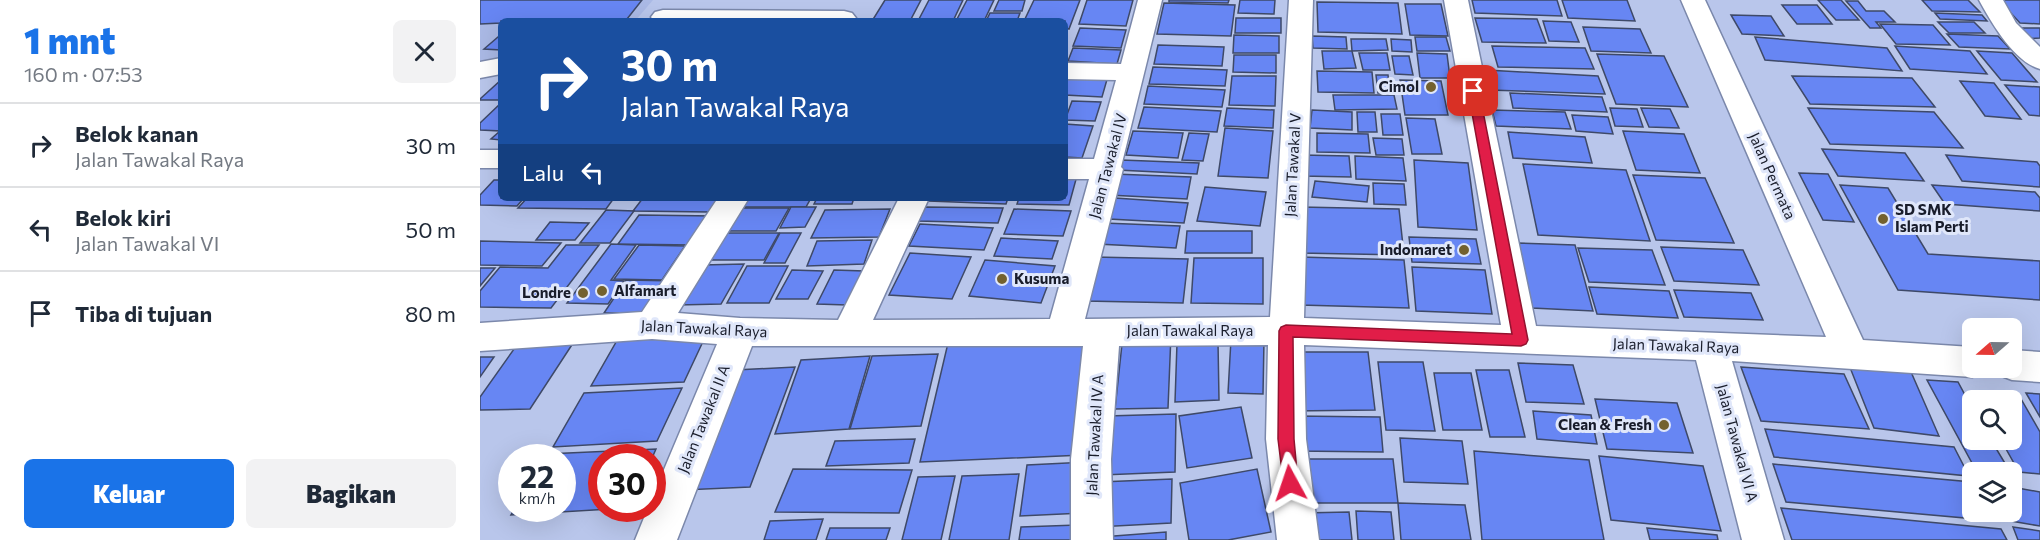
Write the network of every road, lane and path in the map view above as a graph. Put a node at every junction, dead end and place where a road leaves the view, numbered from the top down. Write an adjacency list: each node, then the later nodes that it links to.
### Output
1 (1150, 0): 13 (street, Jalan Tawakal IV)
2 (1301, 0): 23 (street, Jalan Tawakal V)
3 (1456, 0): 27 (street)
4 (1693, 0): 29 (street, Jalan Permata)
5 (1991, 0): 8 (street)
6 (666, 13): 7 (street)
7 (843, 18)
8 (2030, 42): 9 (street)
9 (2040, 61)
10 (498, 67): 11 (street)
11 (480, 70)
12 (1068, 71): 13 (street)
13 (1132, 72): 17 (street, Jalan Tawakal IV)
14 (480, 159): 15 (street)
15 (498, 159)
16 (1068, 169): 17 (street)
17 (1108, 169): 21 (street, Jalan Tawakal IV)
18 (732, 201): 20 (street)
19 (913, 201): 25 (street)
20 (652, 325): 24 (street, Jalan Tawakal Raya); 26 (street, Jalan Tawakal Raya)
21 (1064, 330): 22 (street, Jalan Tawakal Raya); 25 (street, Jalan Tawakal Raya)
22 (1102, 331): 23 (street, Jalan Tawakal Raya); 34 (street, Jalan Tawakal IV A)
23 (1286, 331): 27 (street, Jalan Tawakal Raya); 35 (street, Jalan Tawakal V)
24 (740, 332): 25 (street, Jalan Tawakal Raya); 33 (street, Jalan Tawakal II A)
25 (849, 334)
26 (480, 338)
27 (1521, 340): 28 (street, Jalan Tawakal Raya)
28 (1710, 346): 29 (street, Jalan Tawakal Raya); 36 (street, Jalan Tawakal VI A)
29 (1851, 353): 30 (street, Jalan Tawakal Raya)
30 (1962, 361)
31 (2022, 366): 32 (street)
32 (2040, 368)
33 (656, 540)
34 (1092, 540)
35 (1298, 540)
36 (1763, 540)

